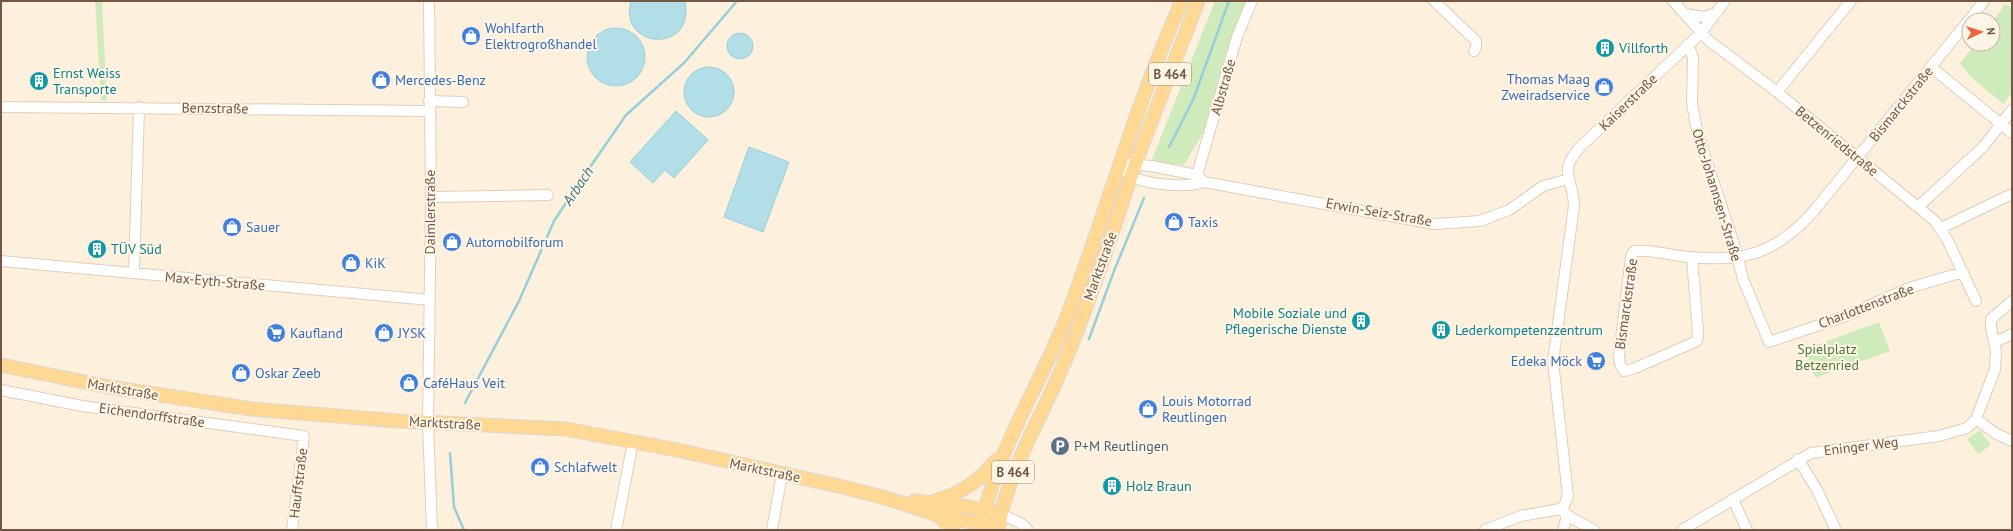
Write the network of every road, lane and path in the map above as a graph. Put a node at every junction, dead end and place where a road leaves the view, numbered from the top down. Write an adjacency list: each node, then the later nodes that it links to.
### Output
1 (429, 1): 20 (street, Daimlerstraße)
2 (1182, 1): 27 (main road, Marktstraße / B 464)
3 (1198, 1): 28 (main road, Marktstraße / B 464)
4 (1252, 1): 30 (street, Albstraße)
5 (1673, 1): 12 (street, Betzenriedstraße)
6 (1725, 1): 11 (street, Kaiserstraße)
7 (1851, 1): 18 (street)
8 (1984, 1): 10 (street, Bismarckstraße)
9 (1439, 3): 16 (street)
10 (1975, 12)
11 (1716, 13): 12 (street); 14 (street, Kaiserstraße)
12 (1685, 14): 14 (street, Betzenriedstraße)
13 (1961, 30): 17 (street, Bismarckstraße)
14 (1701, 33): 15 (street, Kaiserstraße); 18 (street, Betzenriedstraße)
15 (1688, 44): 31 (street, Kaiserstraße); 38 (street, Otto-Johannsen-Straße)
16 (1474, 51)
17 (1931, 67): 24 (street); 26 (street, Bismarckstraße)
18 (1777, 92): 26 (street, Betzenriedstraße)
19 (463, 102): 20 (street, Benzstraße)
20 (429, 106): 22 (street, Benzstraße); 34 (street, Daimlerstraße)
21 (1, 107): 22 (street, Benzstraße)
22 (139, 107): 41 (street)
23 (2012, 110): 24 (street)
24 (2001, 124): 25 (street); 35 (street)
25 (2012, 133)
26 (1857, 158): 35 (street, Betzenriedstraße); 38 (street, Bismarckstraße)
27 (1119, 164): 28 (street, Erwin-Seiz-Straße); 29 (street, Erwin-Seiz-Straße); 55 (main road, Marktstraße / B 464)
28 (1136, 164): 29 (main road, Marktstraße / B 464); 30 (street, Erwin-Seiz-Straße)
29 (1132, 177): 30 (street, Erwin-Seiz-Straße); 63 (main road, Marktstraße / B 464)
30 (1200, 178): 31 (street, Erwin-Seiz-Straße)
31 (1569, 179): 62 (street)
32 (2012, 194): 36 (street)
33 (548, 195): 34 (street)
34 (431, 197): 42 (street, Daimlerstraße)
35 (1918, 207): 36 (street, Betzenriedstraße)
36 (1941, 228): 40 (street, Betzenriedstraße)
37 (1692, 257): 37 (street, Bismarckstraße); 38 (street, Bismarckstraße)
38 (1737, 257): 46 (street, Otto-Johannsen-Straße)
39 (1, 261): 41 (street, Max-Eyth-Straße)
40 (1963, 272): 43 (street, Betzenriedstraße); 46 (street, Charlottenstraße)
41 (134, 273): 42 (street, Max-Eyth-Straße)
42 (430, 300): 51 (street, Daimlerstraße)
43 (1976, 301)
44 (2012, 302): 47 (street)
45 (2012, 334): 47 (street)
46 (1769, 342)
47 (1995, 342): 50 (street)
48 (1, 365): 51 (main road, Marktstraße)
49 (1, 390): 52 (street, Eichendorffstraße)
50 (1976, 419): 53 (street); 56 (street, Eninger Weg)
51 (428, 423): 54 (main road, Marktstraße); 68 (street, Daimlerstraße)
52 (304, 436): 67 (street, Hauffstraße)
53 (2012, 441)
54 (633, 442): 57 (main road, Marktstraße); 69 (street)
55 (1004, 453): 60 (main road); 61 (main road, Marktstraße / B 464)
56 (1798, 459): 59 (street, Eninger Weg); 78 (street)
57 (782, 474): 58 (main road, Marktstraße); 70 (street)
58 (886, 498): 60 (main road, Marktstraße); 64 (main road, Marktstraße)
59 (1733, 499): 76 (street, Eninger Weg); 77 (street)
60 (927, 503): 61 (main road, Marktstraße)
61 (985, 510): 63 (main road); 65 (main road, Marktstraße / B 464)
62 (1563, 512): 73 (street); 74 (street); 75 (street)
63 (1000, 514): 66 (main road, Marktstraße / B 464); 72 (street)
64 (938, 515): 65 (main road, Marktstraße); 71 (main road)
65 (982, 527): 66 (main road)
66 (1001, 529)
67 (292, 530)
68 (432, 530)
69 (616, 530)
70 (772, 530)
71 (953, 530)
72 (1028, 530)
73 (1485, 530)
74 (1563, 530)
75 (1594, 530)
76 (1682, 530)
77 (1747, 530)
78 (1836, 530)

